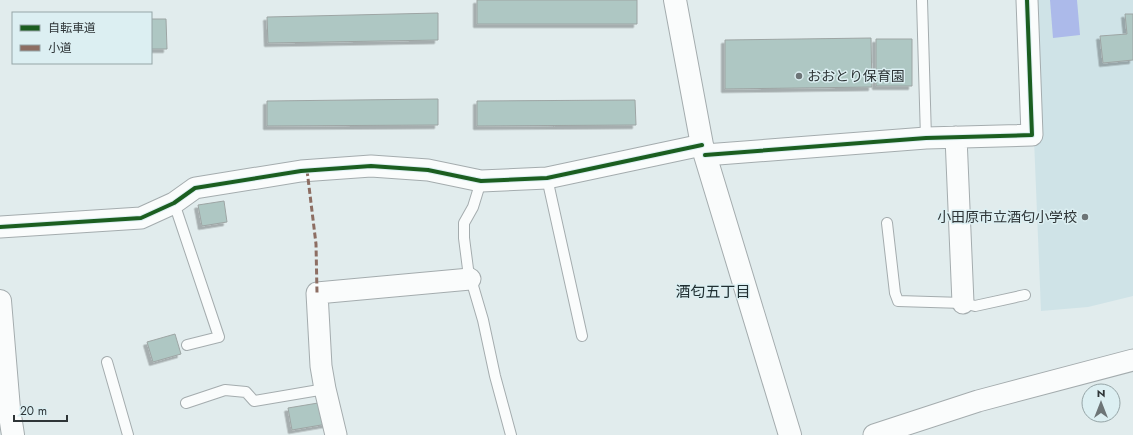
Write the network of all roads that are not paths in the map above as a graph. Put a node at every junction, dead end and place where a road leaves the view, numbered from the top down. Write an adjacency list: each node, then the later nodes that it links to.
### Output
1 (675, 0): 6 (street)
2 (922, 0): 4 (lane)
3 (1027, 0): 5 (street)
4 (926, 138): 5 (street); 6 (street)
5 (956, 138): 14 (street)
6 (704, 150): 7 (street); 26 (street)
7 (547, 178): 8 (street); 16 (lane)
8 (481, 181): 9 (street); 12 (lane)
9 (174, 203): 11 (street); 17 (lane)
10 (887, 223): 14 (lane)
11 (0, 227)
12 (470, 279): 20 (street); 25 (lane)
13 (1025, 295): 14 (lane)
14 (963, 303)
15 (1, 314): 22 (street)
16 (582, 336)
17 (187, 345)
18 (1133, 360): 27 (street)
19 (107, 362): 23 (lane)
20 (325, 390): 21 (lane); 24 (street)
21 (186, 403)
22 (13, 435)
23 (128, 435)
24 (336, 435)
25 (511, 435)
26 (790, 435)
27 (874, 435)

